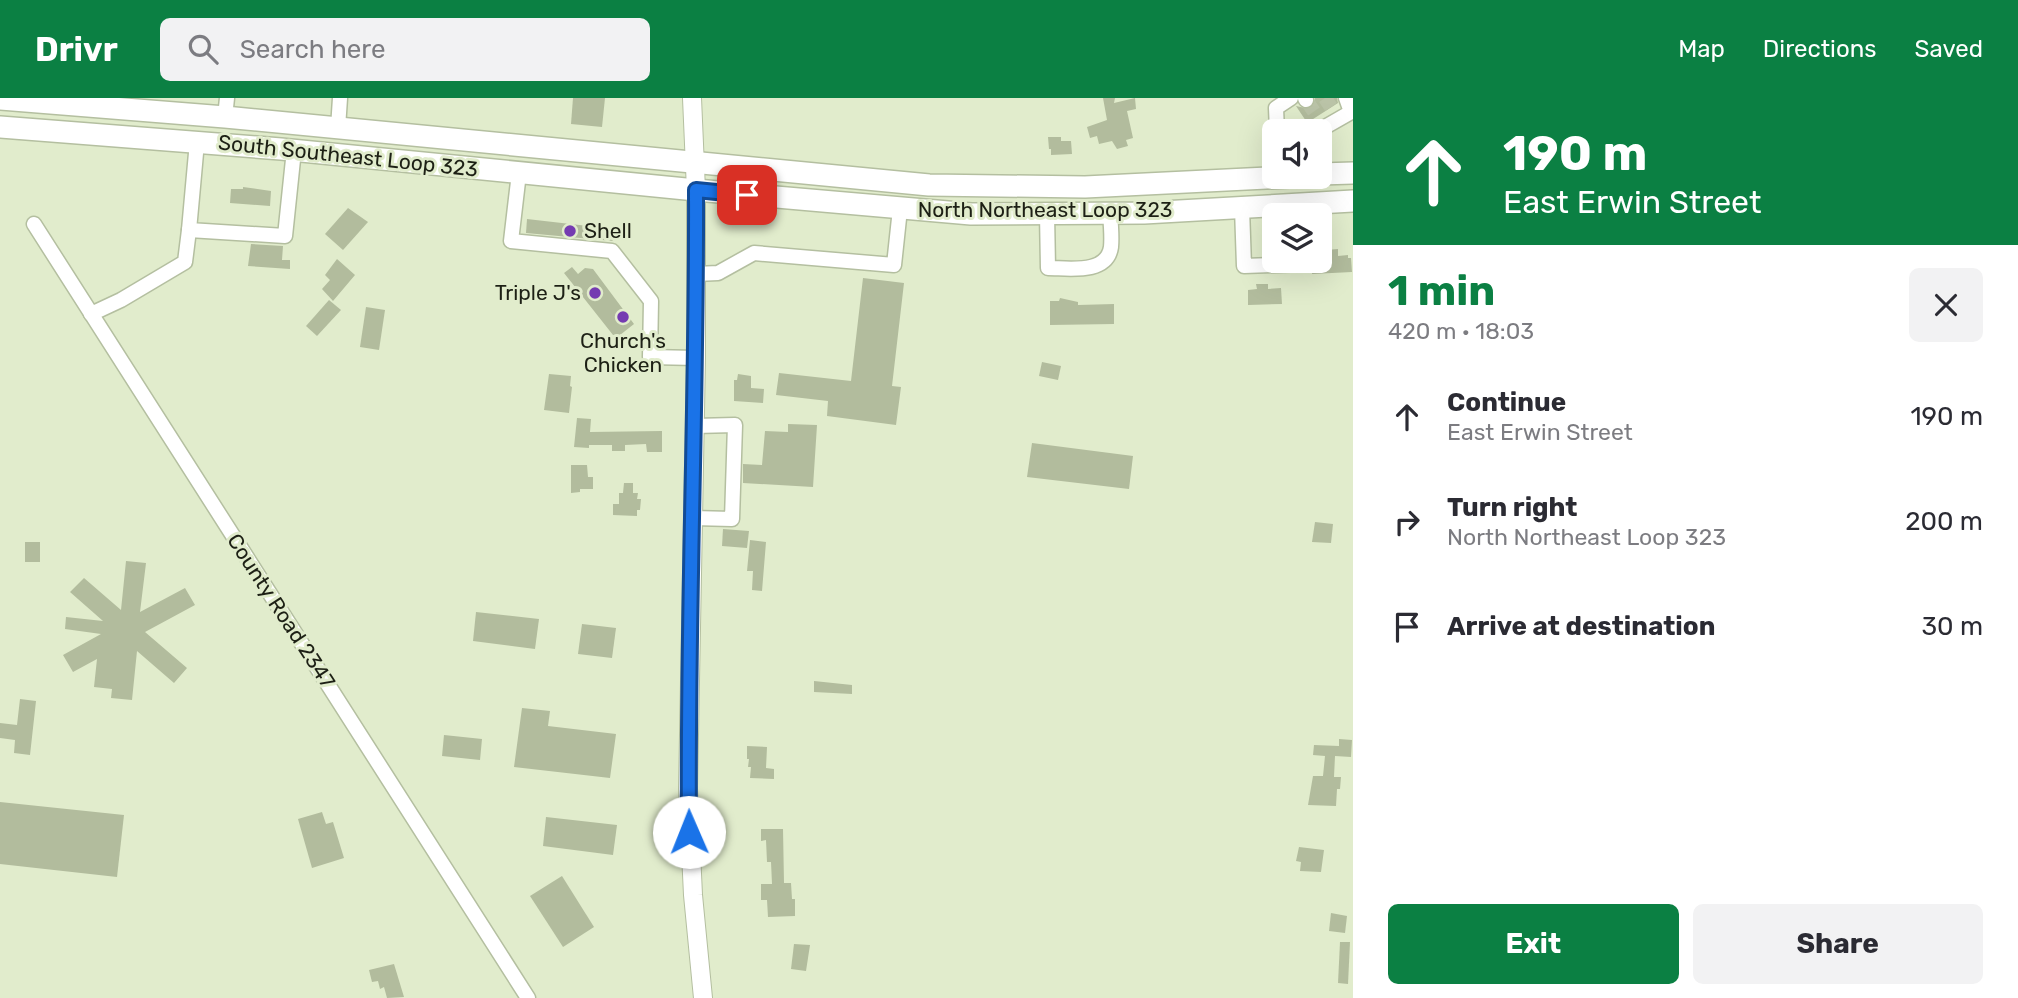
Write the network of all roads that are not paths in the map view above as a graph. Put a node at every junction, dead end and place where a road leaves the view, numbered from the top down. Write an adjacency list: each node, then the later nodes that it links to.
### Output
1 (340, 98): 10 (street)
2 (692, 98): 13 (main road)
3 (0, 99): 5 (highway, South Southeast Loop 323)
4 (1301, 99): 7 (street)
5 (226, 108): 10 (highway, South Southeast Loop 323)
6 (1344, 109): 8 (street)
7 (1276, 119)
8 (1329, 119)
9 (0, 127): 11 (highway, South Southeast Loop 323)
10 (338, 128): 13 (highway, South Southeast Loop 323)
11 (197, 142): 12 (highway, South Southeast Loop 323); 25 (street)
12 (294, 150): 14 (highway, South Southeast Loop 323); 25 (street)
13 (695, 164): 17 (highway, North Northeast Loop 323); 18 (main road)
14 (519, 173): 18 (highway, South Southeast Loop 323); 29 (street)
15 (1353, 173): 16 (highway)
16 (1332, 174)
17 (1262, 178)
18 (696, 190): 21 (highway, North Northeast Loop 323); 27 (main road)
19 (1353, 201): 20 (highway, North Northeast Loop 323)
20 (1242, 208): 23 (highway, North Northeast Loop 323); 26 (street)
21 (900, 209): 22 (highway, North Northeast Loop 323); 27 (street)
22 (1046, 214): 23 (highway, North Northeast Loop 323); 23 (street)
23 (1111, 214)
24 (34, 224): 28 (street, County Road 2347)
25 (189, 230): 28 (street)
26 (1262, 265)
27 (696, 274): 29 (main road)
28 (91, 314): 32 (street, County Road 2347)
29 (696, 358): 30 (main road)
30 (695, 426): 31 (main road); 31 (street)
31 (693, 518): 33 (main road)
32 (528, 998)
33 (704, 998)

